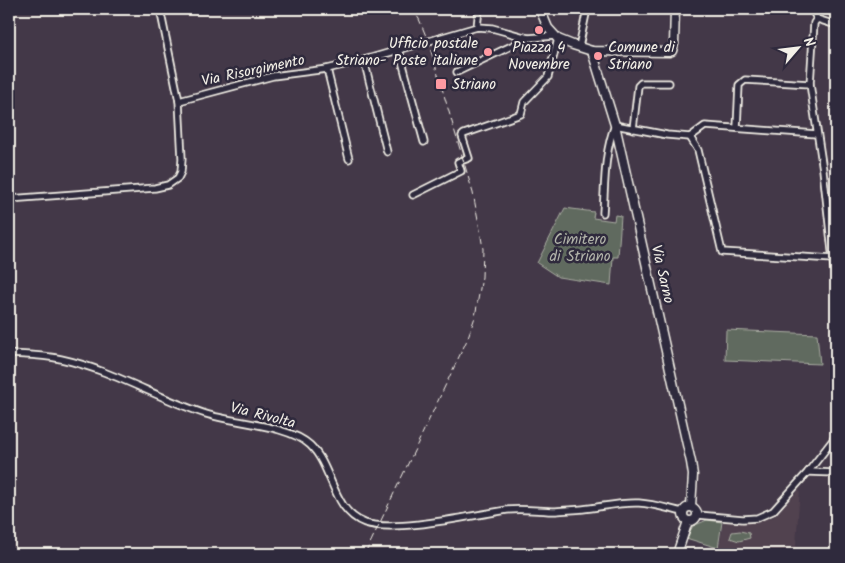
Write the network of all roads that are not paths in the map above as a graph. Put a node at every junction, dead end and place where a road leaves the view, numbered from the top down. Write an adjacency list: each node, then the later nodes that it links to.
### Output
1 (160, 9): 20 (street)
2 (479, 9): 9 (street)
3 (540, 9): 11 (main road)
4 (587, 9): 12 (street)
5 (675, 9): 14 (main road, Via Risorgimento)
6 (812, 9): 7 (street)
7 (817, 19): 8 (street); 19 (street)
8 (836, 25)
9 (477, 27): 10 (street, Via Risorgimento); 13 (street, Via Risorgimento)
10 (528, 38): 11 (street, Via Risorgimento); 17 (street)
11 (556, 38): 12 (main road, Via Risorgimento); 29 (street)
12 (580, 47): 14 (main road, Via Risorgimento)
13 (399, 50): 15 (street, Via Risorgimento); 26 (street)
14 (592, 51): 21 (main road, Via Sarno)
15 (364, 60): 16 (street, Via Risorgimento); 27 (street)
16 (327, 69): 20 (street, Via Risorgimento); 28 (street)
17 (457, 72)
18 (669, 83): 23 (street)
19 (810, 84): 22 (street); 24 (street)
20 (180, 101): 30 (street)
21 (615, 125): 23 (street); 31 (street); 38 (main road, Via Sarno)
22 (737, 128): 24 (street); 25 (street)
23 (634, 129): 25 (street)
24 (816, 134): 32 (street)
25 (690, 136): 32 (street)
26 (424, 142)
27 (387, 152)
28 (349, 159)
29 (413, 195)
30 (9, 199)
31 (603, 213)
32 (833, 259): 33 (street)
33 (836, 287)
34 (9, 354): 39 (street, Via Rivolta)
35 (836, 436): 36 (street)
36 (808, 472): 37 (street); 40 (street)
37 (836, 473)
38 (691, 506): 39 (main road); 40 (main road)
39 (683, 512): 41 (main road)
40 (698, 515): 41 (main road)
41 (688, 520): 42 (main road)
42 (677, 554)

